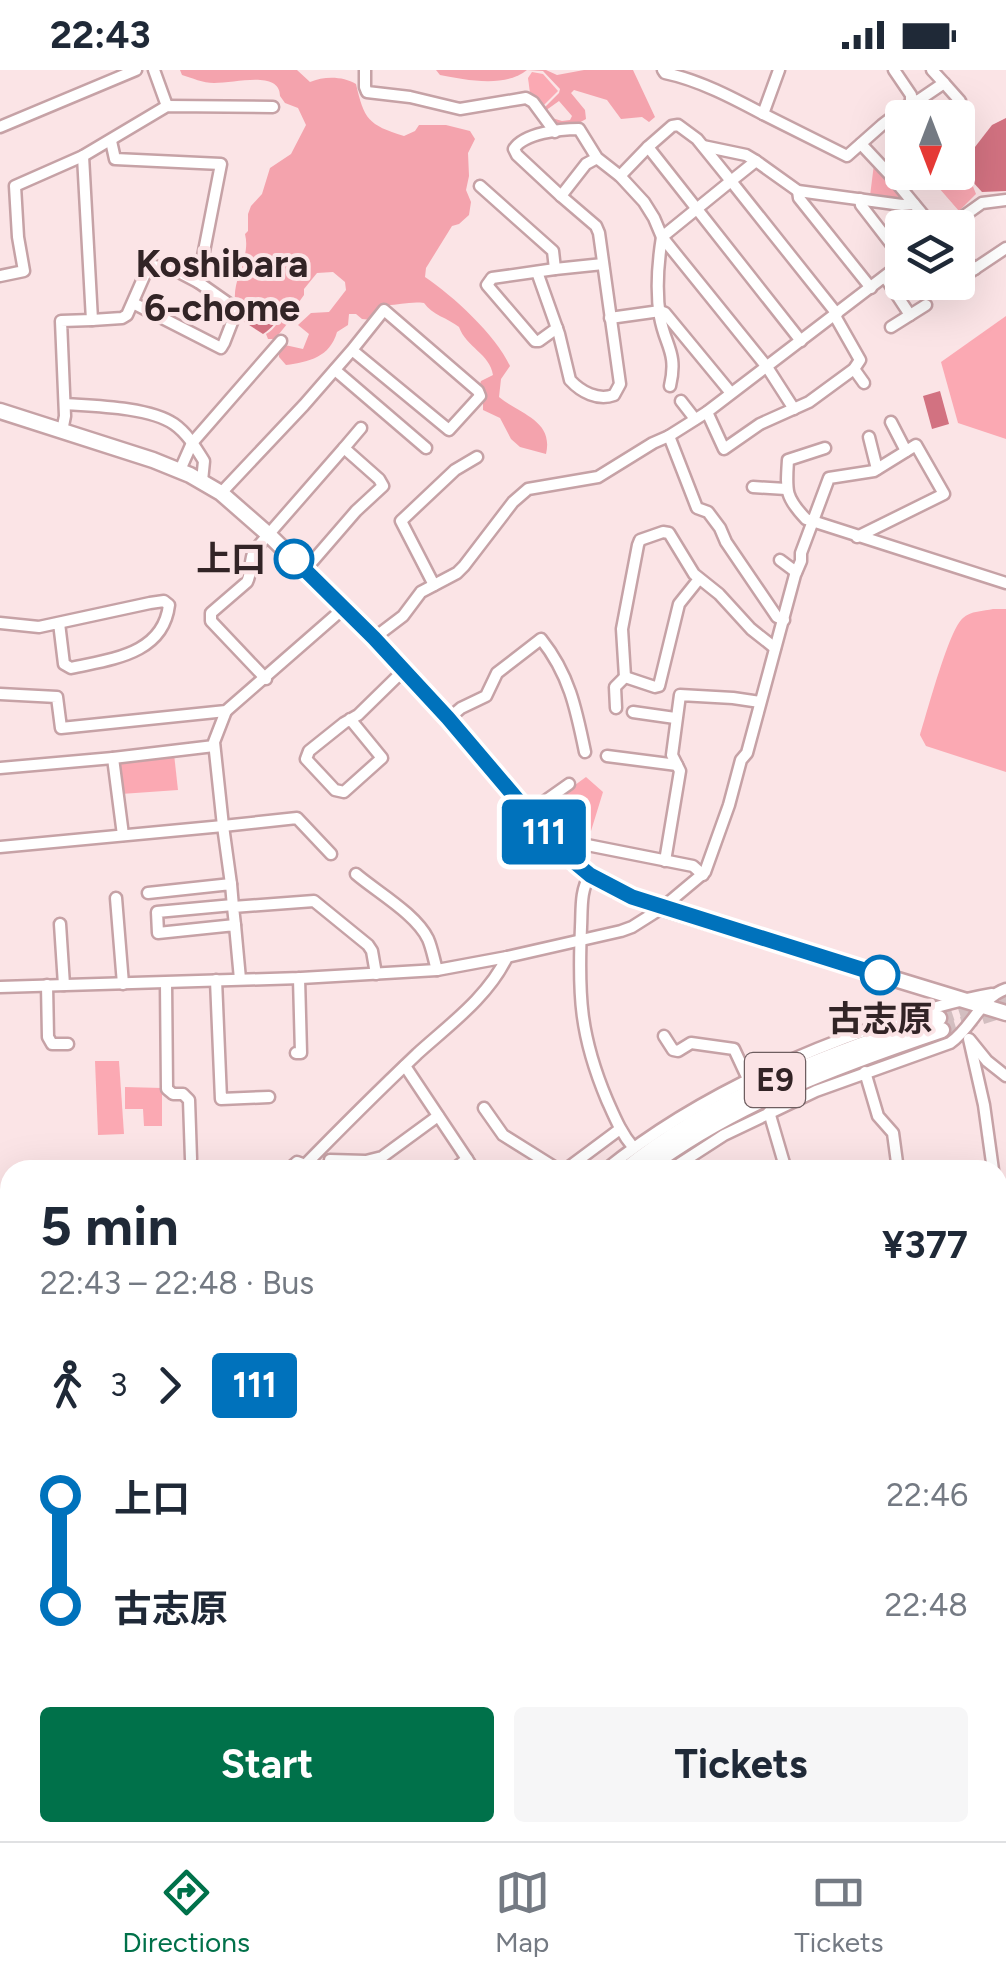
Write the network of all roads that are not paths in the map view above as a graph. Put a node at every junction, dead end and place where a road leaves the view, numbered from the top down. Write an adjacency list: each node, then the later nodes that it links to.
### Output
1 (136, 70): 16 (street)
2 (154, 70): 12 (street)
3 (365, 70): 17 (street)
4 (663, 70): 14 (street)
5 (779, 70): 14 (street)
6 (894, 70): 9 (street)
7 (932, 70): 8 (street)
8 (944, 83): 10 (street); 11 (street)
9 (912, 100)
10 (915, 100)
11 (959, 100)
12 (167, 106): 13 (street); 18 (street)
13 (273, 107)
14 (763, 114): 19 (street)
15 (885, 126): 19 (street)
16 (0, 127)
17 (555, 132): 23 (street); 31 (street)
18 (111, 140): 22 (street); 47 (street)
19 (861, 144): 34 (street)
20 (703, 146): 21 (street); 24 (street); 26 (street)
21 (648, 148): 25 (street); 35 (street)
22 (83, 156): 27 (street); 56 (street)
23 (597, 158): 25 (street); 31 (street)
24 (756, 161): 26 (street); 29 (street)
25 (620, 176): 38 (street)
26 (731, 182): 35 (street); 53 (street)
27 (15, 186): 30 (street); 45 (street)
28 (480, 186): 43 (street)
29 (798, 191): 32 (street); 48 (street)
30 (0, 192)
31 (561, 196): 41 (street)
32 (860, 199): 34 (street); 39 (street)
33 (1006, 200): 37 (street)
34 (914, 204): 36 (street)
35 (697, 209): 38 (street); 60 (street)
36 (919, 210)
37 (971, 210)
38 (662, 237): 52 (street); 62 (street)
39 (885, 237)
40 (1006, 248): 42 (street)
41 (603, 264): 43 (street); 55 (street)
42 (975, 268)
43 (555, 269): 44 (street)
44 (537, 272): 58 (street); 58 (street)
45 (0, 276)
46 (885, 277): 48 (street)
47 (198, 282): 50 (street); 50 (street)
48 (871, 288): 53 (street)
49 (900, 300): 54 (street)
50 (133, 303): 56 (street)
51 (926, 305): 54 (street)
52 (660, 310): 55 (street); 66 (street); 67 (street)
53 (836, 315): 60 (street); 63 (street)
54 (910, 315): 57 (street)
55 (610, 318): 58 (street)
56 (92, 320): 69 (street)
57 (892, 327)
58 (557, 328)
59 (282, 341): 79 (street)
60 (801, 341): 62 (street)
61 (352, 350): 61 (street); 64 (street)
62 (767, 367): 67 (street); 70 (street)
63 (854, 369): 65 (street); 70 (street)
64 (334, 370): 81 (street); 92 (street)
65 (864, 383)
66 (670, 386)
67 (731, 392): 72 (street)
68 (681, 401): 73 (street)
69 (65, 404): 76 (street); 79 (street)
70 (794, 409): 83 (street)
71 (0, 411): 76 (highway)
72 (707, 412): 73 (street); 83 (street)
73 (696, 419): 77 (street)
74 (892, 422): 84 (street)
75 (361, 428): 80 (street)
76 (62, 431): 88 (highway)
77 (668, 436): 101 (street); 103 (street)
78 (869, 436): 87 (street)
79 (192, 443): 88 (street); 89 (street)
80 (344, 448): 94 (street); 97 (street)
81 (426, 448)
82 (826, 448): 91 (street)
83 (724, 449): 86 (street)
84 (906, 451): 87 (street); 95 (street)
85 (478, 457): 101 (street)
86 (730, 461)
87 (877, 469): 93 (street)
88 (180, 470): 89 (highway)
89 (202, 481): 92 (highway)
90 (754, 486): 91 (street)
91 (786, 489): 93 (street)
92 (221, 493): 94 (highway)
93 (813, 523): 95 (street); 98 (street)
94 (269, 536): 97 (highway); 109 (street)
95 (857, 536): 100 (street)
96 (780, 560): 98 (street)
97 (304, 570): 102 (highway)
98 (796, 572): 103 (street)
99 (699, 578): 107 (street); 110 (street); 110 (street)
100 (1006, 583)
101 (434, 585): 106 (street)
102 (344, 608): 106 (highway); 109 (street)
103 (784, 620): 107 (street)
104 (0, 622): 105 (street)
105 (59, 624): 105 (street)
106 (374, 638): 108 (highway)
107 (775, 648): 114 (street)
108 (404, 670): 118 (highway); 120 (street)
109 (266, 678): 116 (street)
110 (624, 678): 115 (street)
111 (666, 692): 113 (street)
112 (0, 694): 116 (street)
113 (680, 695): 114 (street); 119 (street)
114 (760, 702): 137 (street)
115 (616, 708)
116 (226, 711): 121 (street)
117 (633, 712): 119 (street)
118 (448, 718): 122 (street); 128 (highway)
119 (675, 718): 125 (street)
120 (350, 719): 120 (street)
121 (214, 746): 124 (street); 129 (street)
122 (585, 752)
123 (607, 756): 125 (street)
124 (113, 758): 126 (street); 130 (street)
125 (677, 766): 134 (street)
126 (0, 768)
127 (569, 784): 128 (street)
128 (528, 813): 132 (highway)
129 (223, 826): 130 (street); 133 (street); 138 (street)
130 (123, 835): 131 (street)
131 (0, 847)
132 (560, 850): 134 (street); 136 (highway)
133 (331, 854)
134 (665, 861): 137 (street)
135 (356, 874): 147 (street)
136 (590, 875): 142 (highway); 145 (street)
137 (703, 875): 142 (street)
138 (230, 884): 139 (street); 141 (street)
139 (148, 893)
140 (116, 898): 153 (street)
141 (233, 906): 144 (street); 144 (street); 148 (street)
142 (662, 908): 145 (street); 156 (highway)
143 (60, 924): 155 (street)
144 (235, 926): 150 (street)
145 (580, 940): 146 (street); 175 (street)
146 (507, 957): 147 (street); 167 (street)
147 (437, 970): 148 (street)
148 (376, 974): 149 (street)
149 (300, 978): 150 (street); 166 (street)
150 (240, 979): 151 (street)
151 (216, 980): 152 (street); 171 (street)
152 (166, 983): 153 (street); 180 (street)
153 (124, 984): 155 (street)
154 (47, 985): 155 (street); 157 (street); 165 (street)
155 (64, 985)
156 (912, 985): 159 (highway); 162 (street)
157 (0, 987)
158 (1006, 989): 160 (street)
159 (961, 999): 160 (highway); 162 (street)
160 (988, 1000): 161 (highway); 163 (street)
161 (1006, 1013)
162 (911, 1015): 170 (street)
163 (966, 1035): 168 (street); 169 (street); 177 (street)
164 (664, 1036): 170 (street)
165 (68, 1044)
166 (296, 1053)
167 (405, 1066): 174 (street); 179 (street)
168 (865, 1072): 173 (street); 192 (street)
169 (1006, 1076)
170 (748, 1080): 178 (street)
171 (269, 1097)
172 (484, 1108): 185 (street)
173 (769, 1112): 190 (street); 191 (street)
174 (438, 1116): 183 (street); 184 (street)
175 (620, 1129): 178 (street); 186 (street)
176 (1006, 1145): 177 (street)
177 (990, 1146): 193 (street)
178 (634, 1147): 187 (street)
179 (316, 1154): 181 (street); 182 (street)
180 (191, 1159)
181 (310, 1160)
182 (324, 1160)
183 (372, 1160)
184 (467, 1160)
185 (546, 1160)
186 (576, 1160)
187 (618, 1160)
188 (638, 1160): 189 (highway, E9)
189 (660, 1160)
190 (685, 1160)
191 (783, 1160)
192 (896, 1160)
193 (992, 1160)
194 (0, 1297): 195 (street)
195 (0, 1308): 196 (street)
196 (0, 1362)

